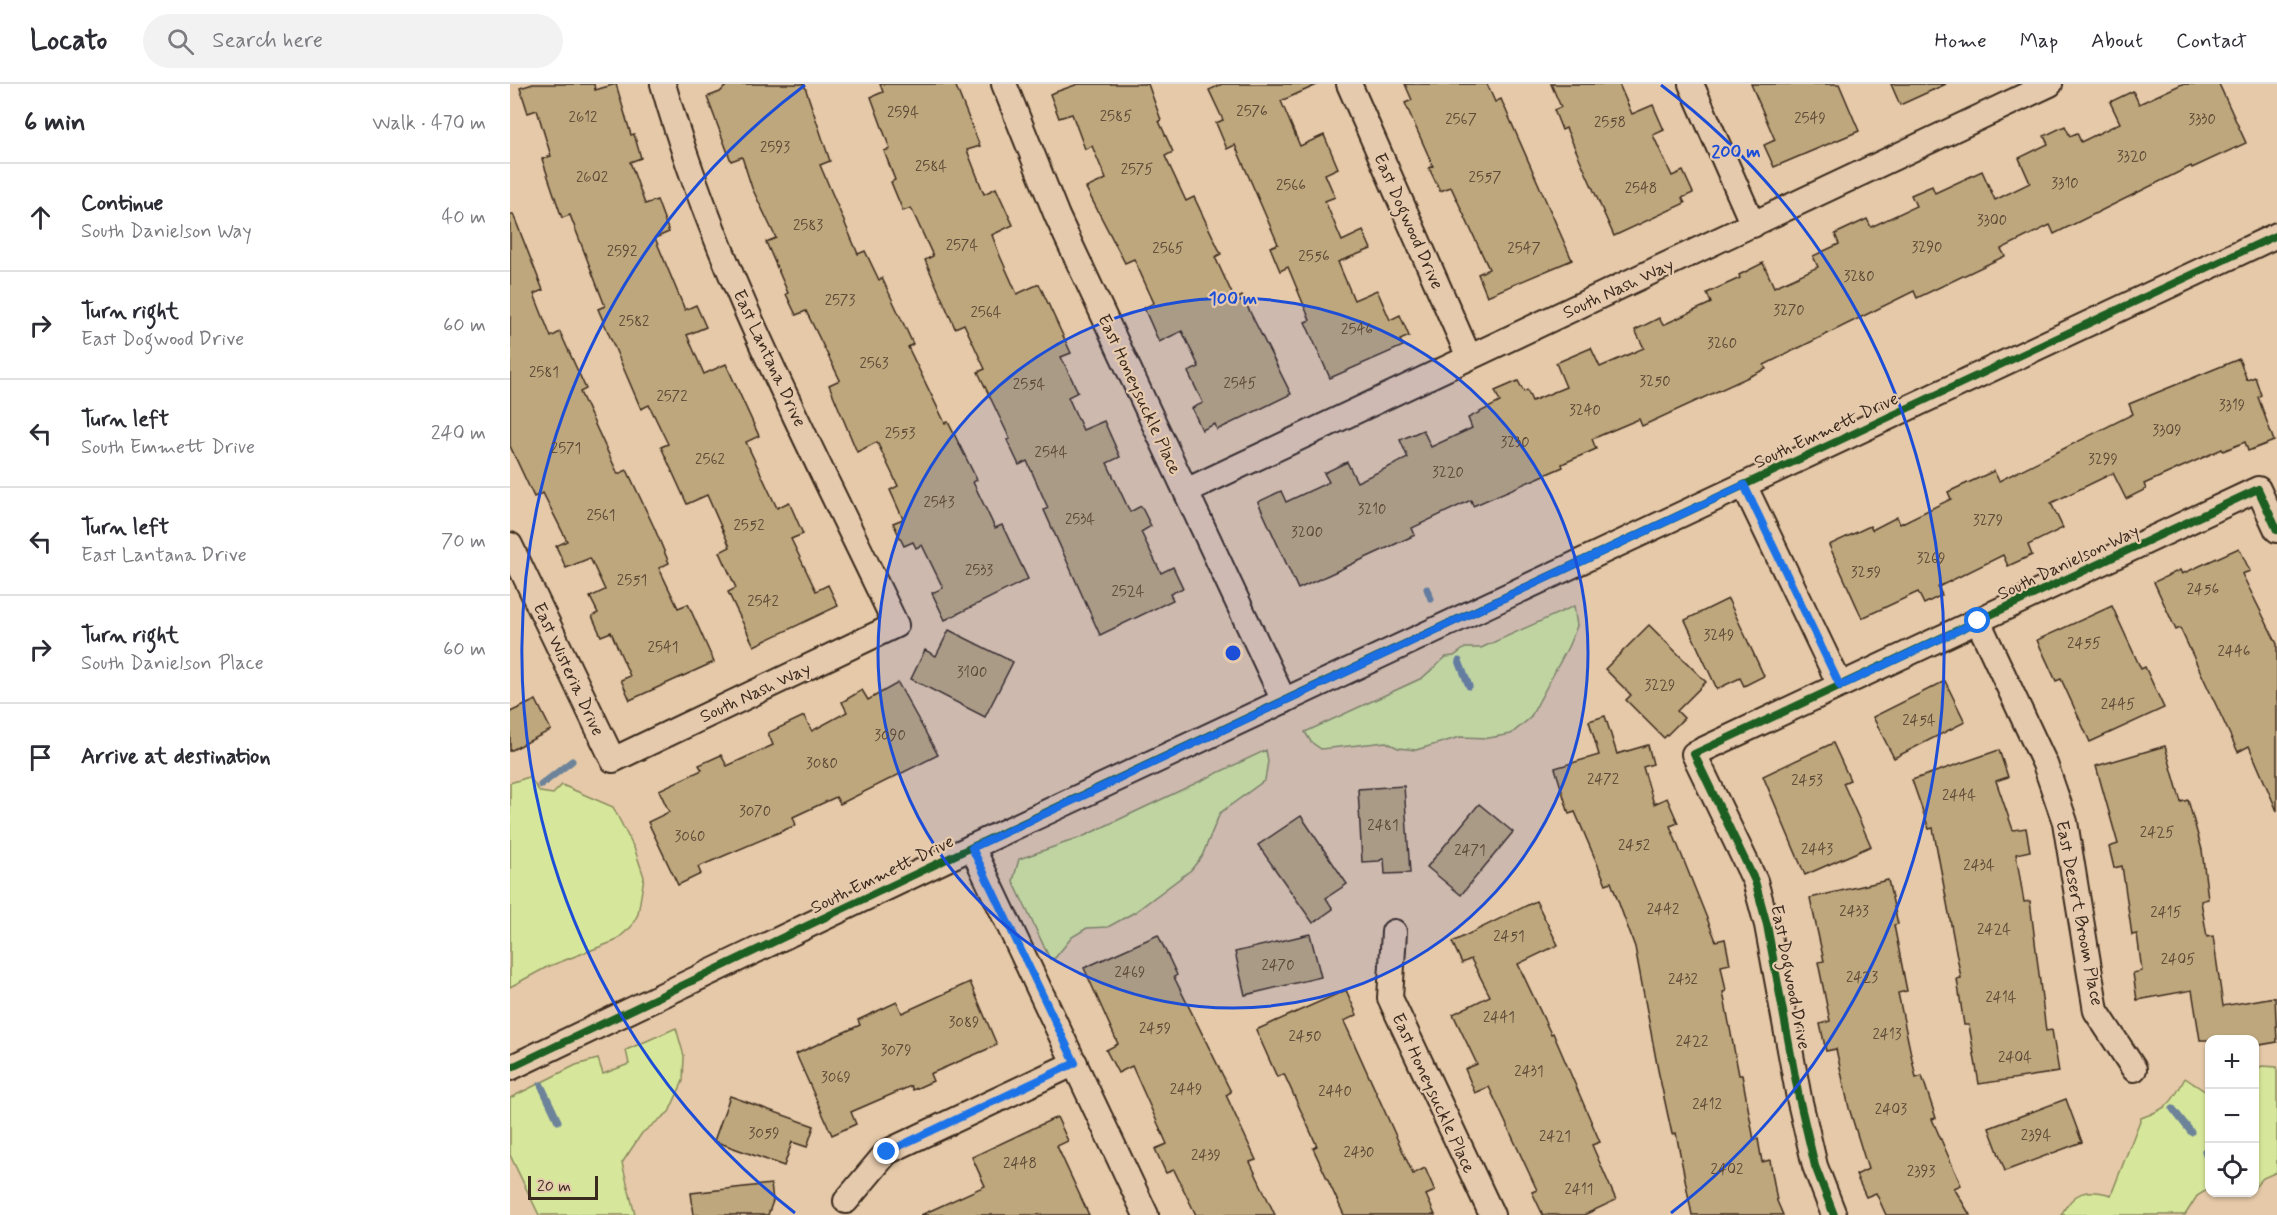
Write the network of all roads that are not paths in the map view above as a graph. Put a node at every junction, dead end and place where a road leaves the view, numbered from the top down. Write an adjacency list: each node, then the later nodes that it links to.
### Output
1 (663, 84): 14 (street, East Lantana Drive)
2 (1004, 84): 10 (street, East Honeysuckle Place)
3 (1349, 84): 8 (street, East Dogwood Drive)
4 (1691, 84): 6 (street)
5 (2041, 86): 6 (street, South Nash Way)
6 (1753, 225): 8 (street, South Nash Way)
7 (2277, 235): 9 (street, South Emmett Drive)
8 (1470, 357): 10 (street, South Nash Way)
9 (1744, 485): 15 (street); 16 (street, South Emmett Drive)
10 (1186, 491): 16 (street, East Honeysuckle Place)
11 (2277, 530): 13 (street, South Danielson Way)
12 (510, 545): 18 (street, East Wisteria Drive)
13 (1978, 621): 15 (street, South Danielson Way); 23 (street, East Desert Broom Place)
14 (897, 625): 18 (street, South Nash Way)
15 (1840, 686): 17 (street, South Danielson Way)
16 (1284, 701): 19 (street, South Emmett Drive)
17 (1694, 754): 27 (street, East Dogwood Drive)
18 (613, 760)
19 (972, 848): 21 (street); 22 (street, South Emmett Drive)
20 (1394, 932): 26 (street, East Honeysuckle Place)
21 (1075, 1063): 24 (street); 25 (street)
22 (510, 1068)
23 (2134, 1069)
24 (846, 1201)
25 (1146, 1215)
26 (1492, 1215)
27 (1834, 1215)

